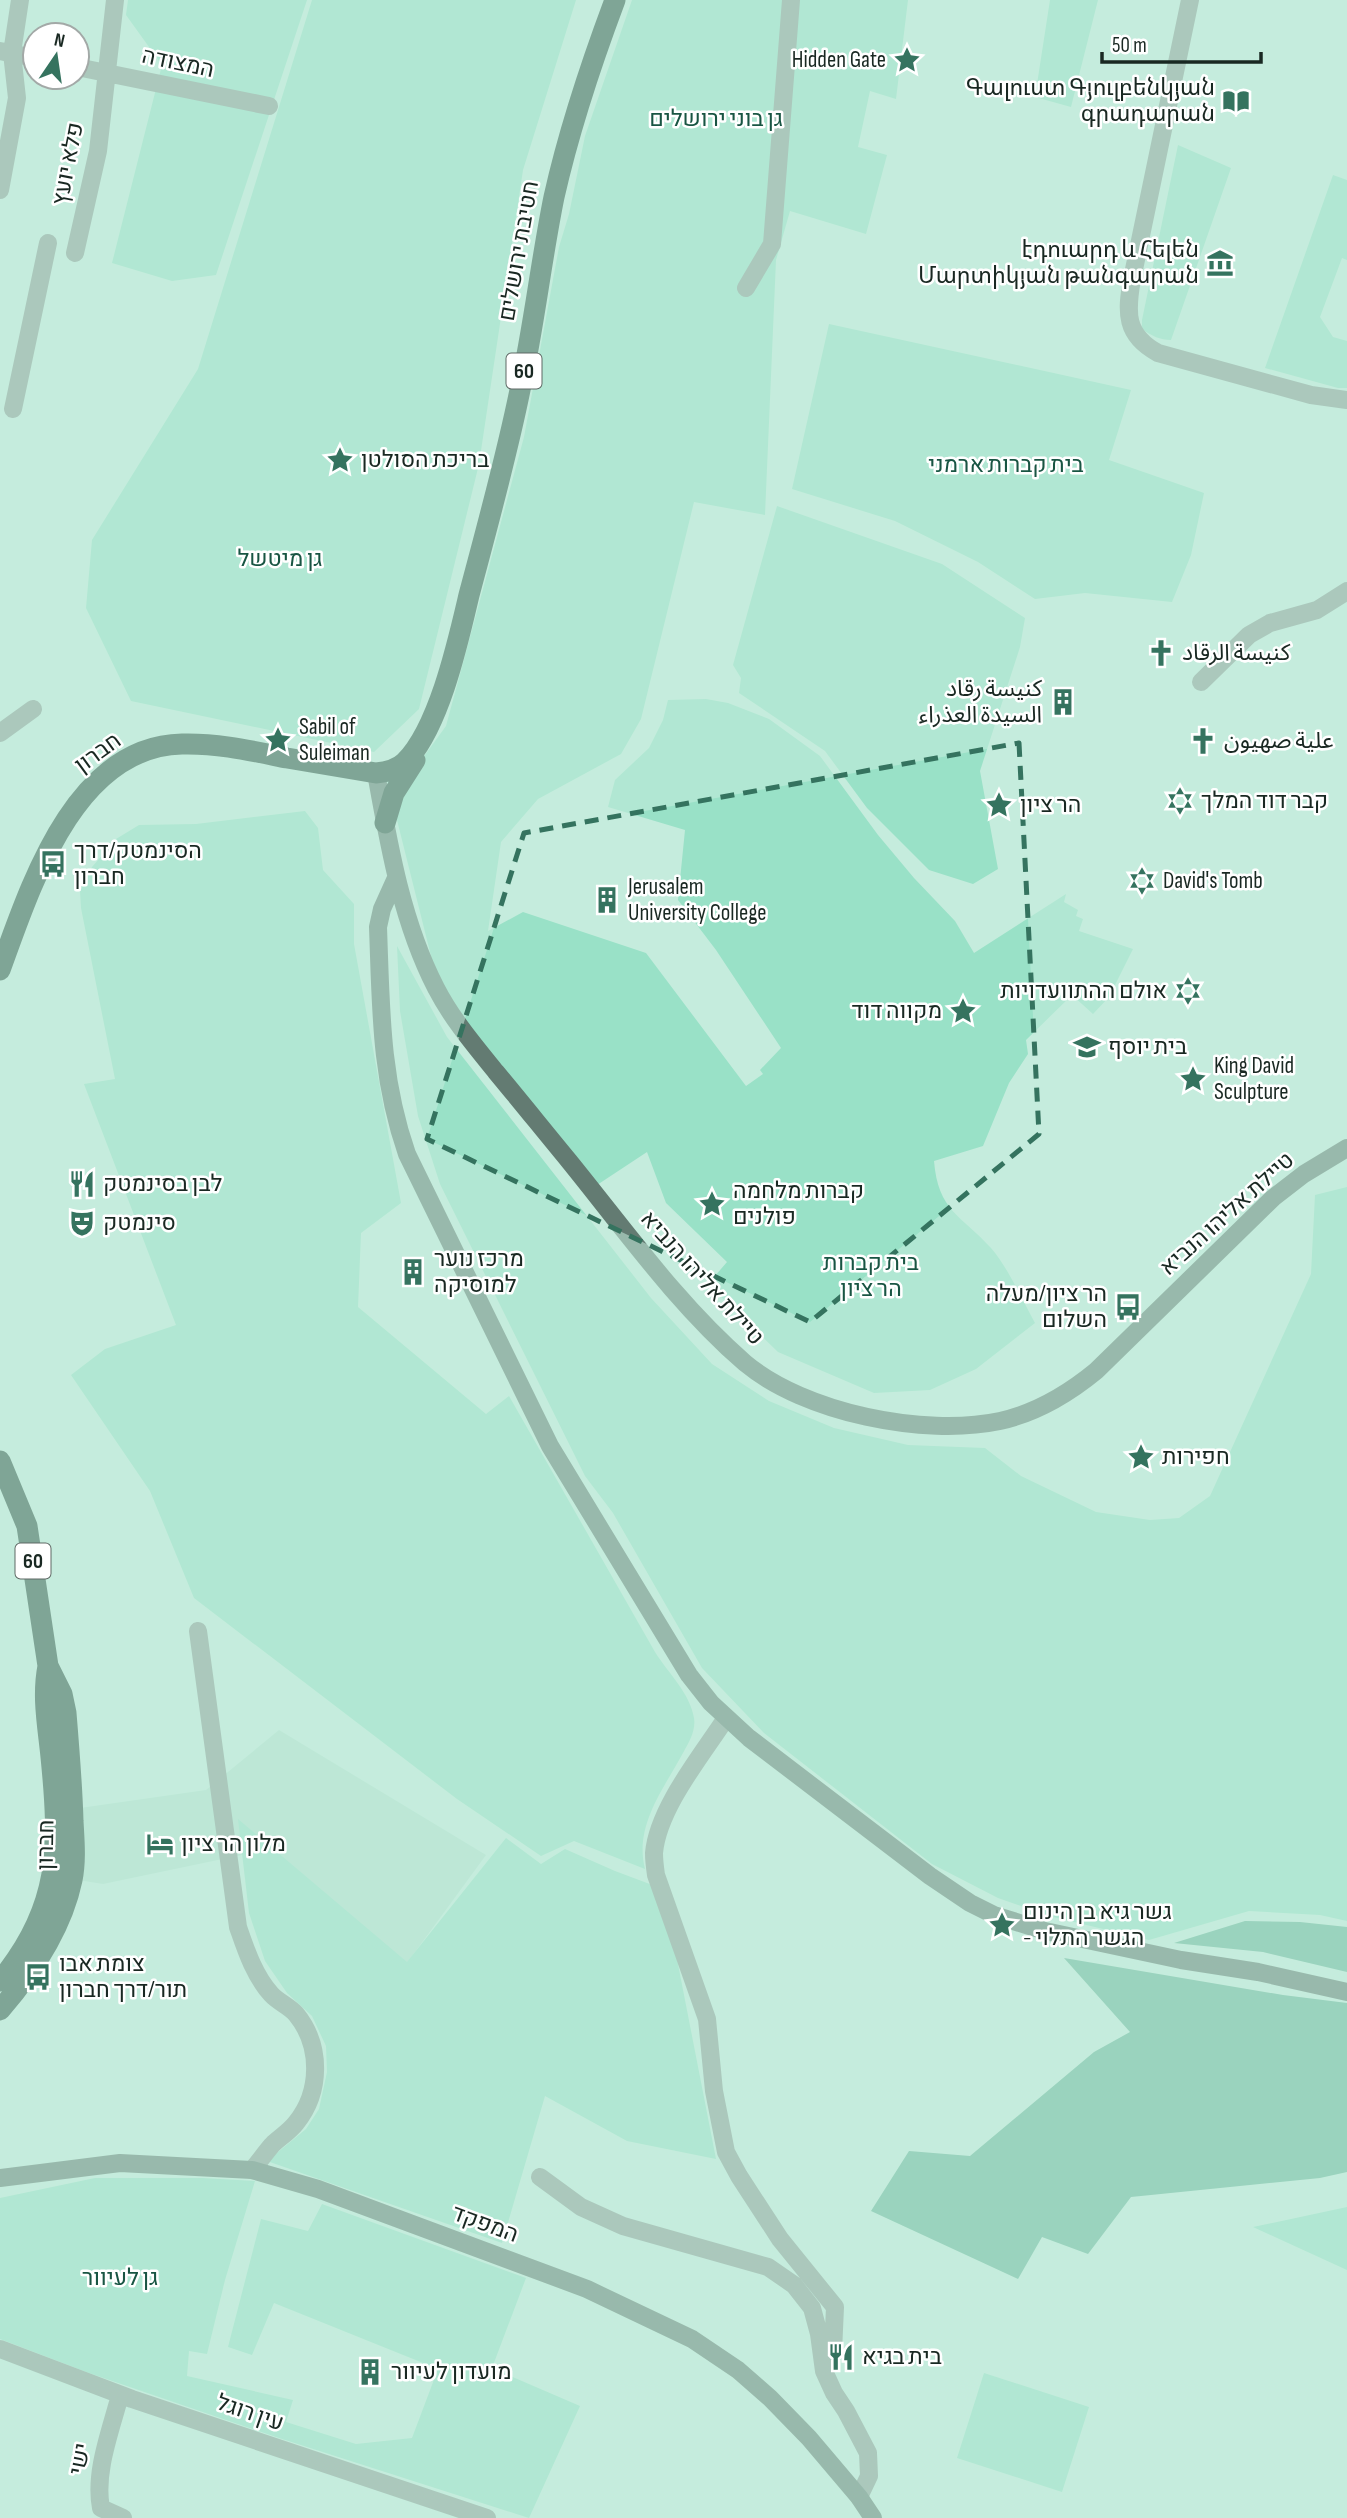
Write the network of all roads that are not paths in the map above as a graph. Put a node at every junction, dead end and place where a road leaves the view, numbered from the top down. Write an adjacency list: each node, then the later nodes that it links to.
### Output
1 (20, 0): 6 (street)
2 (115, 0): 8 (street, פלא יועץ)
3 (615, 0): 20 (highway, חטיבת ירושלים / 60)
4 (790, 0): 13 (street)
5 (1189, 0): 14 (street)
6 (6, 52): 10 (street)
7 (91, 70): 8 (street, המצודה)
8 (108, 73): 9 (street, המצודה); 12 (street, פלא יועץ)
9 (269, 106)
10 (0, 190)
11 (48, 243): 15 (street)
12 (75, 253)
13 (746, 288)
14 (1347, 400)
15 (13, 409)
16 (1347, 591): 17 (street)
17 (1201, 682)
18 (33, 709): 19 (street)
19 (0, 733)
20 (421, 739): 21 (highway, חטיבת ירושלים / 60); 22 (highway)
21 (376, 773): 22 (street, טיילת אליהו הנביא); 24 (highway, חברון)
22 (385, 823): 23 (street, טיילת אליהו הנביא)
23 (396, 878): 25 (street, טיילת אליהו הנביא); 29 (street)
24 (0, 970)
25 (1347, 1148)
26 (0, 1461): 28 (highway, חברון / 60)
27 (198, 1632): 33 (street)
28 (48, 1666): 30 (highway, חברון / 60); 32 (highway, חברון / 60)
29 (726, 1718): 31 (street); 37 (street)
30 (0, 1981)
31 (1347, 1992)
32 (0, 2010)
33 (252, 2170): 35 (street, המפקד); 39 (street, המפקד)
34 (540, 2177): 37 (street)
35 (0, 2180)
36 (0, 2349): 38 (street, עין רוגל)
37 (824, 2371): 39 (street)
38 (120, 2395): 40 (street, ישי); 41 (street, עין רוגל)
39 (859, 2497): 42 (street, המפקד)
40 (122, 2518)
41 (487, 2518)
42 (873, 2518)

